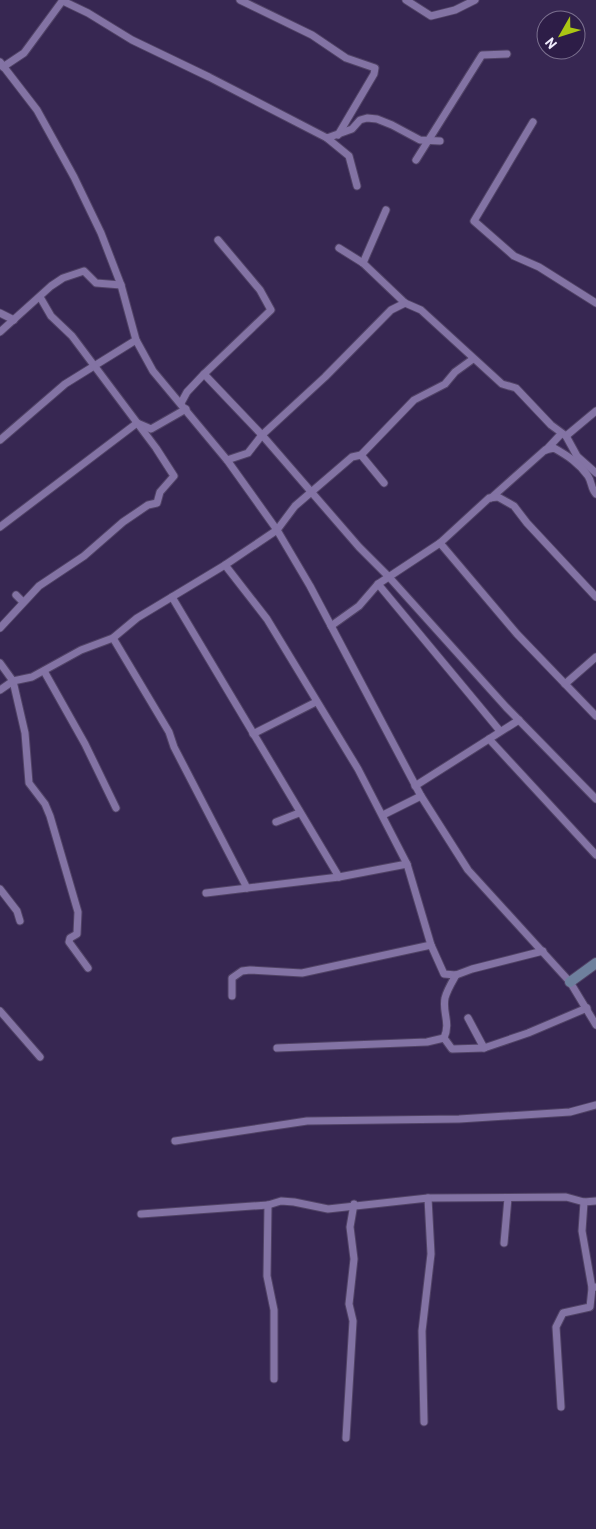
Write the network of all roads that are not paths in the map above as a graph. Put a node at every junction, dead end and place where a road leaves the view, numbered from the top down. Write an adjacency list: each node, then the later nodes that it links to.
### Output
1 (63, 0): 6 (street); 9 (street)
2 (240, 0): 8 (street)
3 (406, 0): 4 (street)
4 (475, 0)
5 (507, 54): 10 (street)
6 (2, 69): 18 (street)
7 (533, 122): 21 (street)
8 (338, 135): 9 (street); 10 (street)
9 (327, 138): 13 (street)
10 (429, 139): 11 (street); 12 (street)
11 (440, 141)
12 (416, 160)
13 (357, 186)
14 (386, 210): 17 (street)
15 (218, 240): 28 (street)
16 (339, 248): 17 (street)
17 (363, 263): 20 (street)
18 (121, 285): 19 (street); 25 (street)
19 (40, 297): 23 (street); 27 (street)
20 (405, 303): 26 (street); 32 (street)
21 (596, 304)
22 (0, 313): 23 (street)
23 (14, 320): 24 (street)
24 (0, 332)
25 (136, 340): 27 (street); 29 (street)
26 (472, 359): 33 (street); 36 (street)
27 (94, 367): 31 (street); 34 (street)
28 (204, 374): 29 (street); 32 (street)
29 (184, 406): 31 (street); 37 (street)
30 (596, 411): 33 (street)
31 (137, 423): 43 (street); 52 (street)
32 (262, 435): 37 (street); 40 (street)
33 (564, 435): 35 (street); 38 (street)
34 (0, 440)
35 (545, 450): 41 (street); 42 (street)
36 (361, 455): 39 (street); 40 (street)
37 (228, 460): 44 (street)
38 (596, 473)
39 (384, 483)
40 (313, 492): 44 (street); 47 (street)
41 (596, 494)
42 (491, 498): 45 (street); 51 (street)
43 (0, 528)
44 (277, 530): 46 (street); 53 (street)
45 (440, 544): 47 (street); 60 (street)
46 (225, 565): 50 (street); 62 (street)
47 (389, 576): 48 (street); 64 (street)
48 (378, 584): 53 (street); 65 (street)
49 (16, 595): 52 (street)
50 (172, 597): 55 (street); 66 (street)
51 (596, 597)
52 (23, 602): 54 (street)
53 (331, 626): 68 (street)
54 (0, 628)
55 (113, 638): 58 (street); 78 (street)
56 (596, 657): 60 (street)
57 (0, 663): 59 (street)
58 (44, 671): 59 (street); 71 (street)
59 (13, 681): 61 (street); 85 (street)
60 (565, 684): 63 (street)
61 (0, 690)
62 (316, 702): 66 (street); 73 (street)
63 (596, 716)
64 (519, 720): 65 (street); 70 (street)
65 (500, 732): 67 (street)
66 (253, 734): 72 (street)
67 (490, 739): 68 (street); 75 (street)
68 (416, 786): 69 (street)
69 (421, 796): 73 (street); 83 (street)
70 (596, 799)
71 (116, 808)
72 (299, 814): 74 (street); 77 (street)
73 (384, 815): 76 (street)
74 (276, 822)
75 (596, 855)
76 (408, 864): 77 (street); 82 (street)
77 (339, 877): 78 (street)
78 (247, 888): 80 (street)
79 (0, 889): 81 (street)
80 (206, 893)
81 (20, 921)
82 (431, 945): 86 (street); 88 (street)
83 (543, 951): 86 (street); 87 (street)
84 (596, 963): 87 (street)
85 (88, 968)
86 (456, 975): 93 (street)
87 (570, 982): 89 (street)
88 (232, 996)
89 (587, 1008): 92 (street); 95 (street)
90 (0, 1012): 96 (street)
91 (468, 1018): 95 (street)
92 (596, 1025)
93 (444, 1038): 94 (street); 95 (street)
94 (277, 1048)
95 (484, 1048)
96 (40, 1056)
97 (596, 1105): 98 (street)
98 (175, 1141)
99 (428, 1198): 100 (street); 103 (street); 110 (street)
100 (508, 1198): 102 (street); 106 (street)
101 (596, 1201): 102 (street)
102 (584, 1202): 107 (street)
103 (354, 1204): 104 (street); 111 (street)
104 (268, 1205): 105 (street); 108 (street)
105 (141, 1214)
106 (504, 1243)
107 (594, 1287): 109 (street)
108 (274, 1379)
109 (561, 1407)
110 (424, 1422)
111 (346, 1438)

